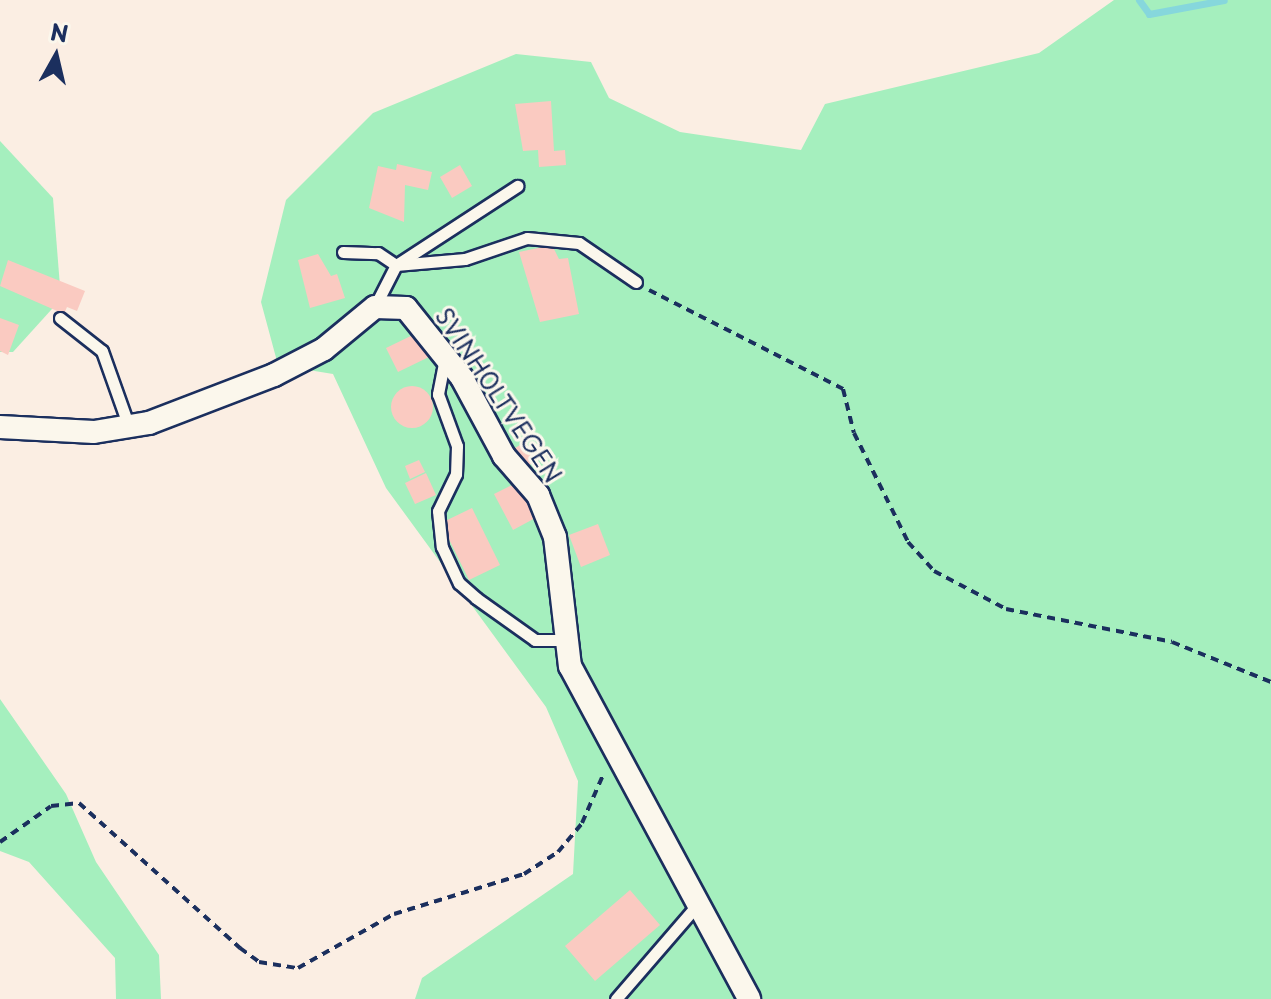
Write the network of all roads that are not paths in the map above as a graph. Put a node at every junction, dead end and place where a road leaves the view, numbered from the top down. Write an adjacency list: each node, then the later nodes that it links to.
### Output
1 (517, 186): 3 (lane)
2 (343, 252): 3 (lane)
3 (396, 265): 4 (lane); 5 (lane)
4 (636, 282)
5 (375, 307): 7 (street, SVINHOLTVEGEN); 8 (street)
6 (60, 318): 8 (lane)
7 (445, 358): 10 (street, SVINHOLTVEGEN); 10 (lane)
8 (128, 424): 9 (street)
9 (0, 427)
10 (566, 640): 11 (street, SVINHOLTVEGEN)
11 (698, 904): 12 (lane); 13 (street, SVINHOLTVEGEN)
12 (616, 999)
13 (749, 999)

